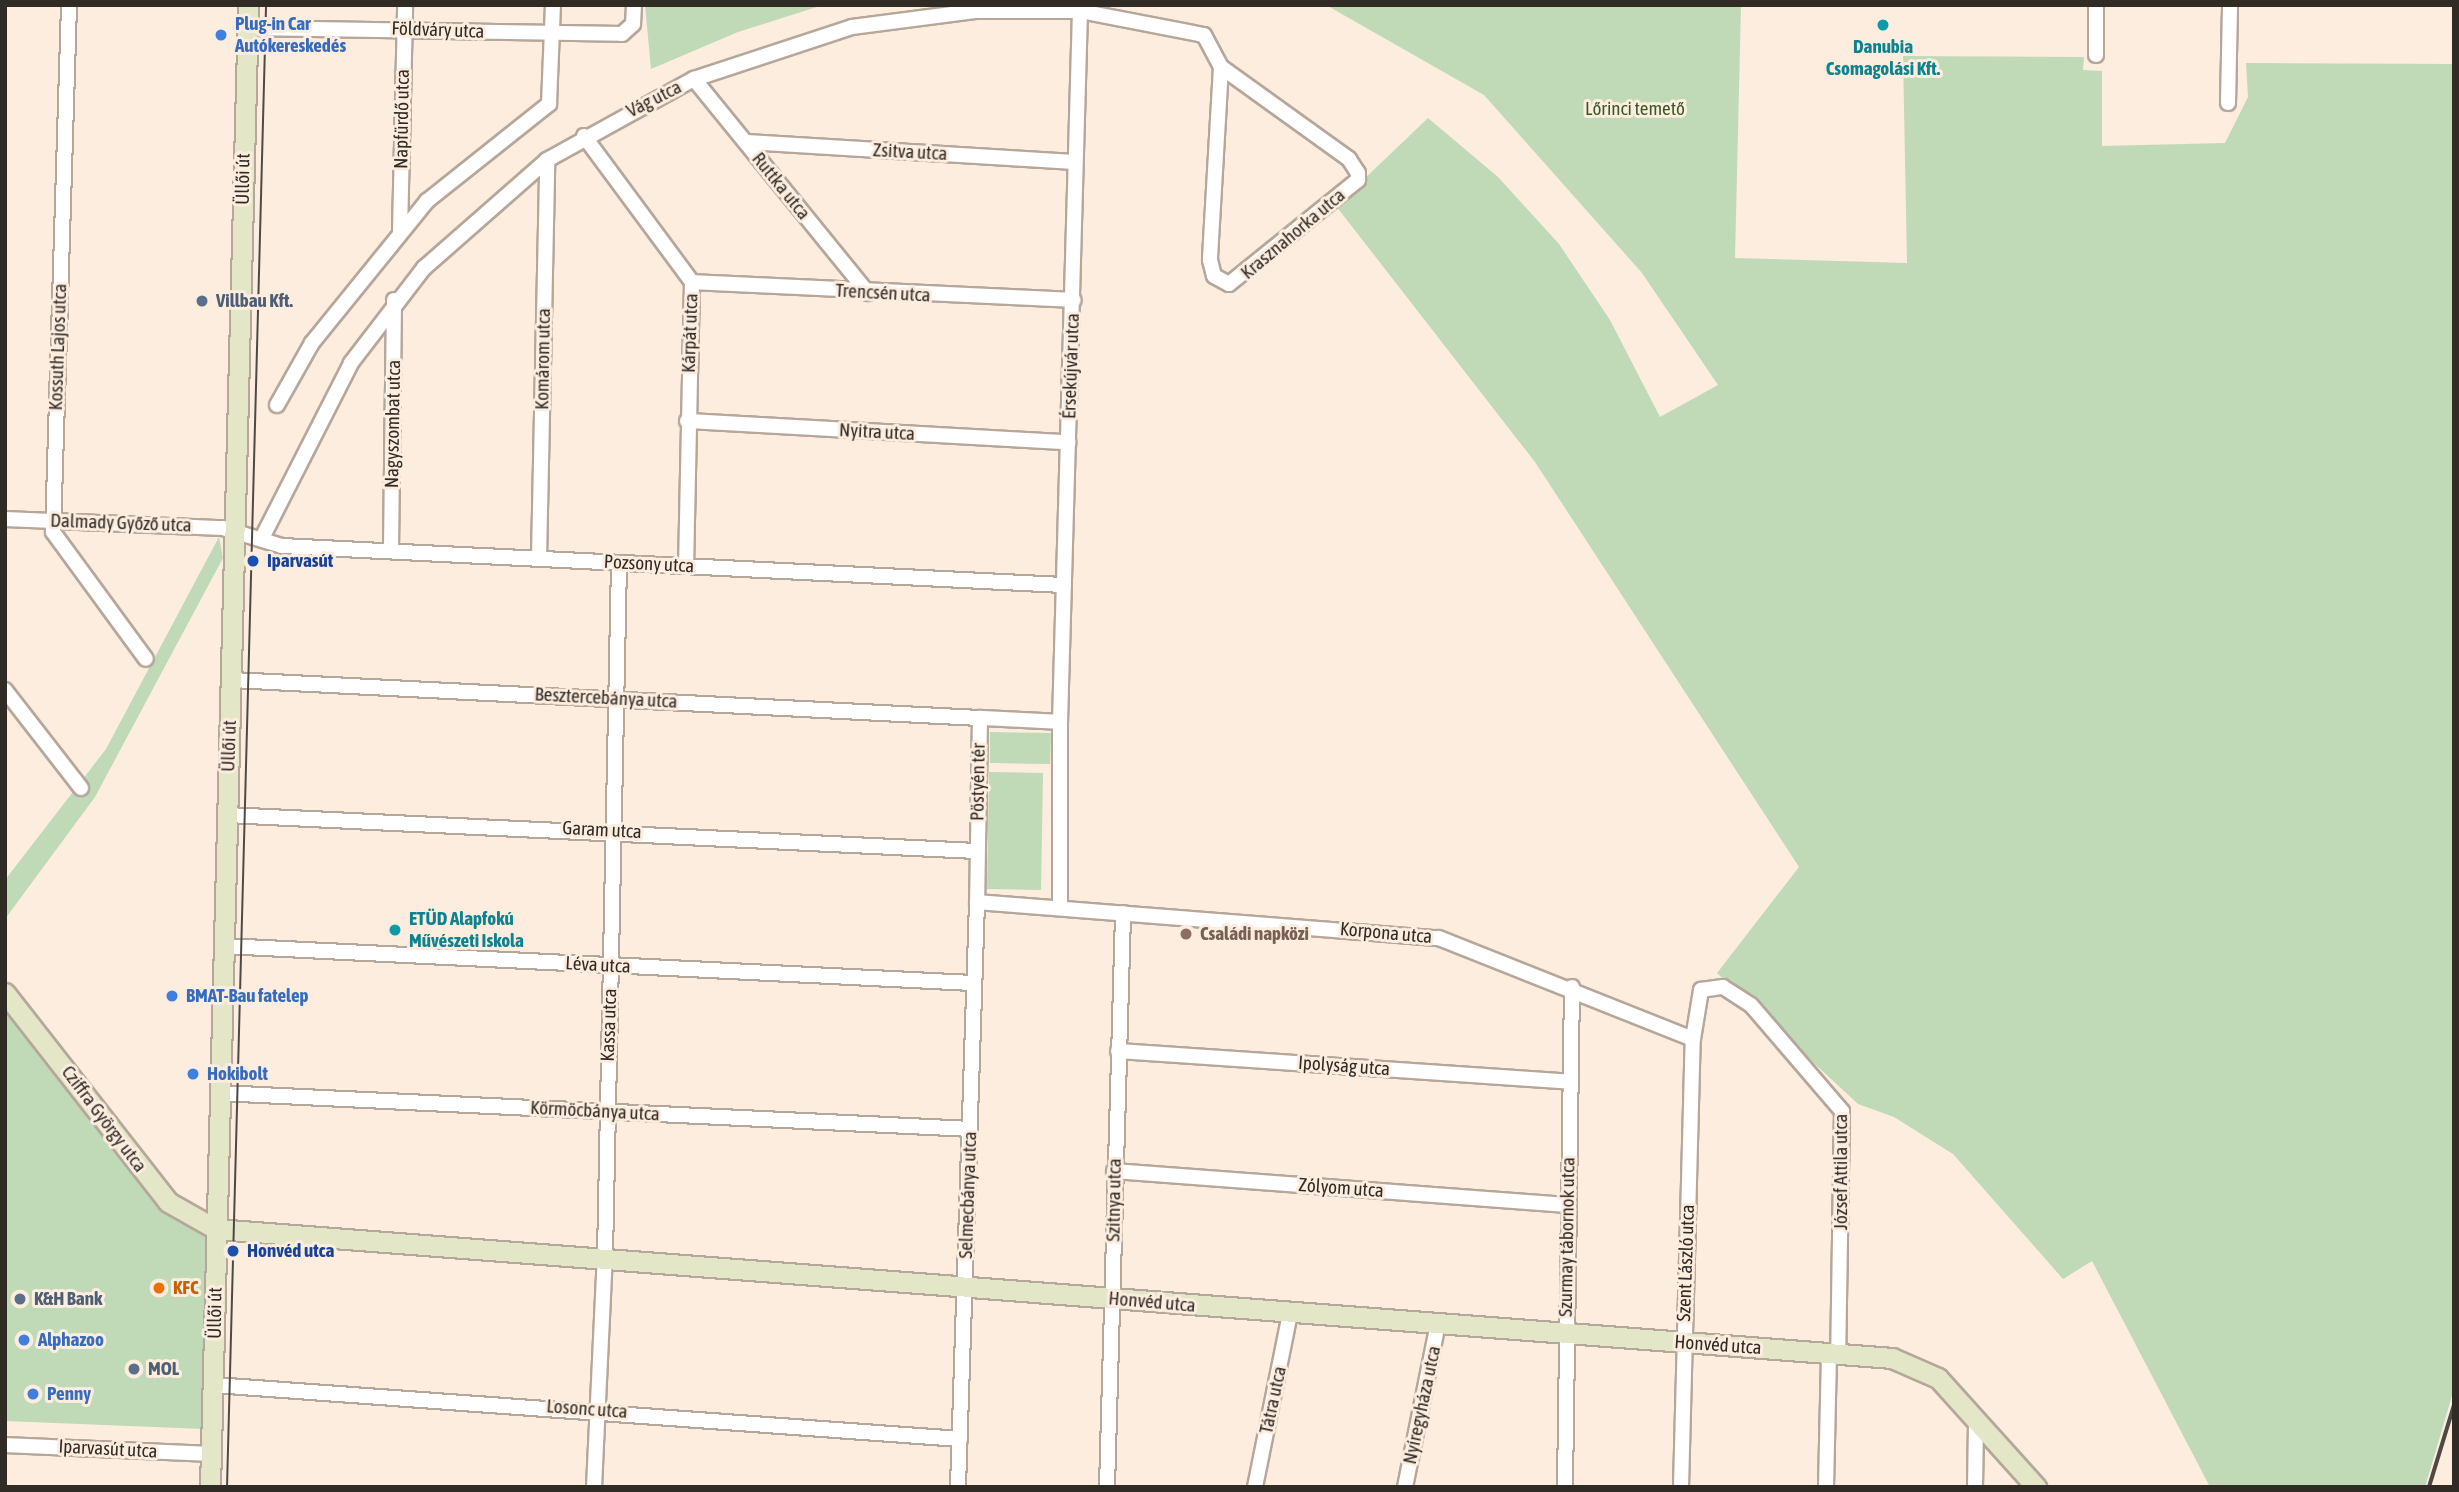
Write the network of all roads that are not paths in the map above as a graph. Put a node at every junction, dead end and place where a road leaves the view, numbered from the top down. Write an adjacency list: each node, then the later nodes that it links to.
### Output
1 (69, 5): 29 (street, Kossuth Lajos utca)
2 (248, 5): 9 (street, Üllői út)
3 (405, 5): 10 (street, Napfürdő utca)
4 (553, 5): 11 (street)
5 (634, 5): 11 (street, Földváry utca)
6 (2096, 5): 12 (street)
7 (2230, 5): 15 (street)
8 (1080, 11): 13 (street, Vág utca); 14 (street, Vág utca); 19 (street, Érsekújvár utca)
9 (247, 28): 10 (street, Földváry utca); 30 (street, Üllői út)
10 (404, 29): 11 (street, Földváry utca); 20 (street, Napfürdő utca)
11 (552, 34): 20 (street)
12 (2096, 55)
13 (1221, 67): 13 (street, Krasznahorka utca)
14 (694, 79): 16 (street, Vág utca); 17 (street, Ruttka utca)
15 (2228, 103)
16 (583, 136): 18 (street, Vág utca); 21 (street, Kárpát utca)
17 (746, 142): 19 (street, Zsitva utca); 22 (street, Ruttka utca)
18 (547, 160): 23 (street, Vág utca); 33 (street, Komárom utca)
19 (1075, 162): 24 (street, Érsekújvár utca)
20 (400, 232): 25 (street)
21 (692, 282): 22 (street, Trencsén utca); 26 (street, Kárpát utca)
22 (868, 293): 24 (street, Trencsén utca)
23 (394, 300): 31 (street, Vág utca); 32 (street, Nagyszombat utca)
24 (1074, 300): 27 (street, Érsekújvár utca)
25 (277, 405)
26 (687, 421): 27 (street, Nyitra utca); 35 (street, Kárpát utca)
27 (1068, 442): 36 (street, Érsekújvár utca)
28 (5, 519): 29 (street, Dalmady Győző utca)
29 (52, 520): 30 (street, Dalmady Győző utca); 37 (street, Kossuth Lajos utca)
30 (237, 533): 31 (street, Pozsony utca); 38 (street, Üllői út)
31 (262, 538): 32 (street, Pozsony utca)
32 (391, 548): 33 (street, Pozsony utca)
33 (538, 558): 34 (street, Pozsony utca)
34 (619, 563): 35 (street, Pozsony utca); 40 (street, Kassa utca)
35 (686, 566): 36 (street, Pozsony utca)
36 (1064, 585): 42 (street, Érsekújvár utca)
37 (146, 659)
38 (232, 680): 40 (street, Besztercebánya utca); 44 (street, Üllői út)
39 (5, 690): 43 (street)
40 (618, 698): 41 (street, Besztercebánya utca); 45 (street, Kassa utca)
41 (980, 718): 42 (street, Pöstyén tér); 46 (street, Pöstyén tér)
42 (1060, 722): 48 (street)
43 (81, 788)
44 (227, 815): 45 (street, Garam utca); 50 (street, Üllői út)
45 (614, 830): 46 (street, Garam utca); 51 (street, Kassa utca)
46 (977, 851): 47 (street, Pöstyén tér)
47 (977, 902): 48 (street); 52 (street, Selmecbánya utca)
48 (1060, 907): 49 (street, Korpona utca)
49 (1124, 912): 53 (street, Korpona utca); 56 (street, Szitnya utca)
50 (224, 946): 51 (street, Léva utca); 58 (street, Üllői út)
51 (611, 965): 52 (street, Léva utca); 59 (street, Kassa utca)
52 (973, 983): 60 (street, Selmecbánya utca)
53 (1572, 987): 55 (street, Korpona utca); 57 (street, Szurmay tábornok utca)
54 (5, 993): 63 (street, Cziffra György utca)
55 (1693, 1039): 70 (street, Szent László utca); 71 (street, József Attila utca)
56 (1118, 1051): 57 (street, Ipolyság utca); 61 (street, Szitnya utca)
57 (1571, 1082): 62 (street, Szurmay tábornok utca)
58 (219, 1093): 59 (street, Körmöcbánya utca); 63 (street, Üllői út)
59 (607, 1112): 60 (street, Körmöcbánya utca); 64 (street, Kassa utca)
60 (970, 1129): 65 (street, Selmecbánya utca)
61 (1114, 1171): 62 (street, Zólyom utca); 66 (street, Szitnya utca)
62 (1567, 1205): 69 (street, Szurmay tábornok utca)
63 (216, 1230): 64 (street, Honvéd utca); 72 (street, Üllői út)
64 (606, 1255): 65 (street, Honvéd utca); 73 (street, Kassa utca)
65 (964, 1285): 66 (street, Honvéd utca); 75 (street, Selmecbánya utca)
66 (1111, 1298): 67 (street, Honvéd utca); 81 (street, Szitnya utca)
67 (1290, 1314): 68 (street, Honvéd utca); 82 (street, Tátra utca)
68 (1438, 1323): 69 (street, Honvéd utca); 83 (street, Nyíregyháza utca)
69 (1566, 1335): 70 (street, Honvéd utca); 84 (street, Szurmay tábornok utca)
70 (1684, 1343): 71 (street, Honvéd utca); 85 (street, Szent László utca)
71 (1833, 1354): 74 (street, Honvéd utca); 86 (street, József Attila utca)
72 (214, 1385): 73 (street, Losonc utca); 77 (street, Üllői út)
73 (597, 1410): 75 (street, Losonc utca); 79 (street, Kassa utca)
74 (1976, 1421): 87 (street); 88 (street, Honvéd utca)
75 (960, 1439): 80 (street, Selmecbánya utca)
76 (5, 1445): 77 (street, Iparvasút utca)
77 (211, 1454): 78 (street, Üllői út)
78 (210, 1487)
79 (594, 1487)
80 (958, 1487)
81 (1107, 1487)
82 (1255, 1487)
83 (1405, 1487)
84 (1565, 1487)
85 (1681, 1487)
86 (1826, 1487)
87 (1975, 1487)
88 (2036, 1487)

